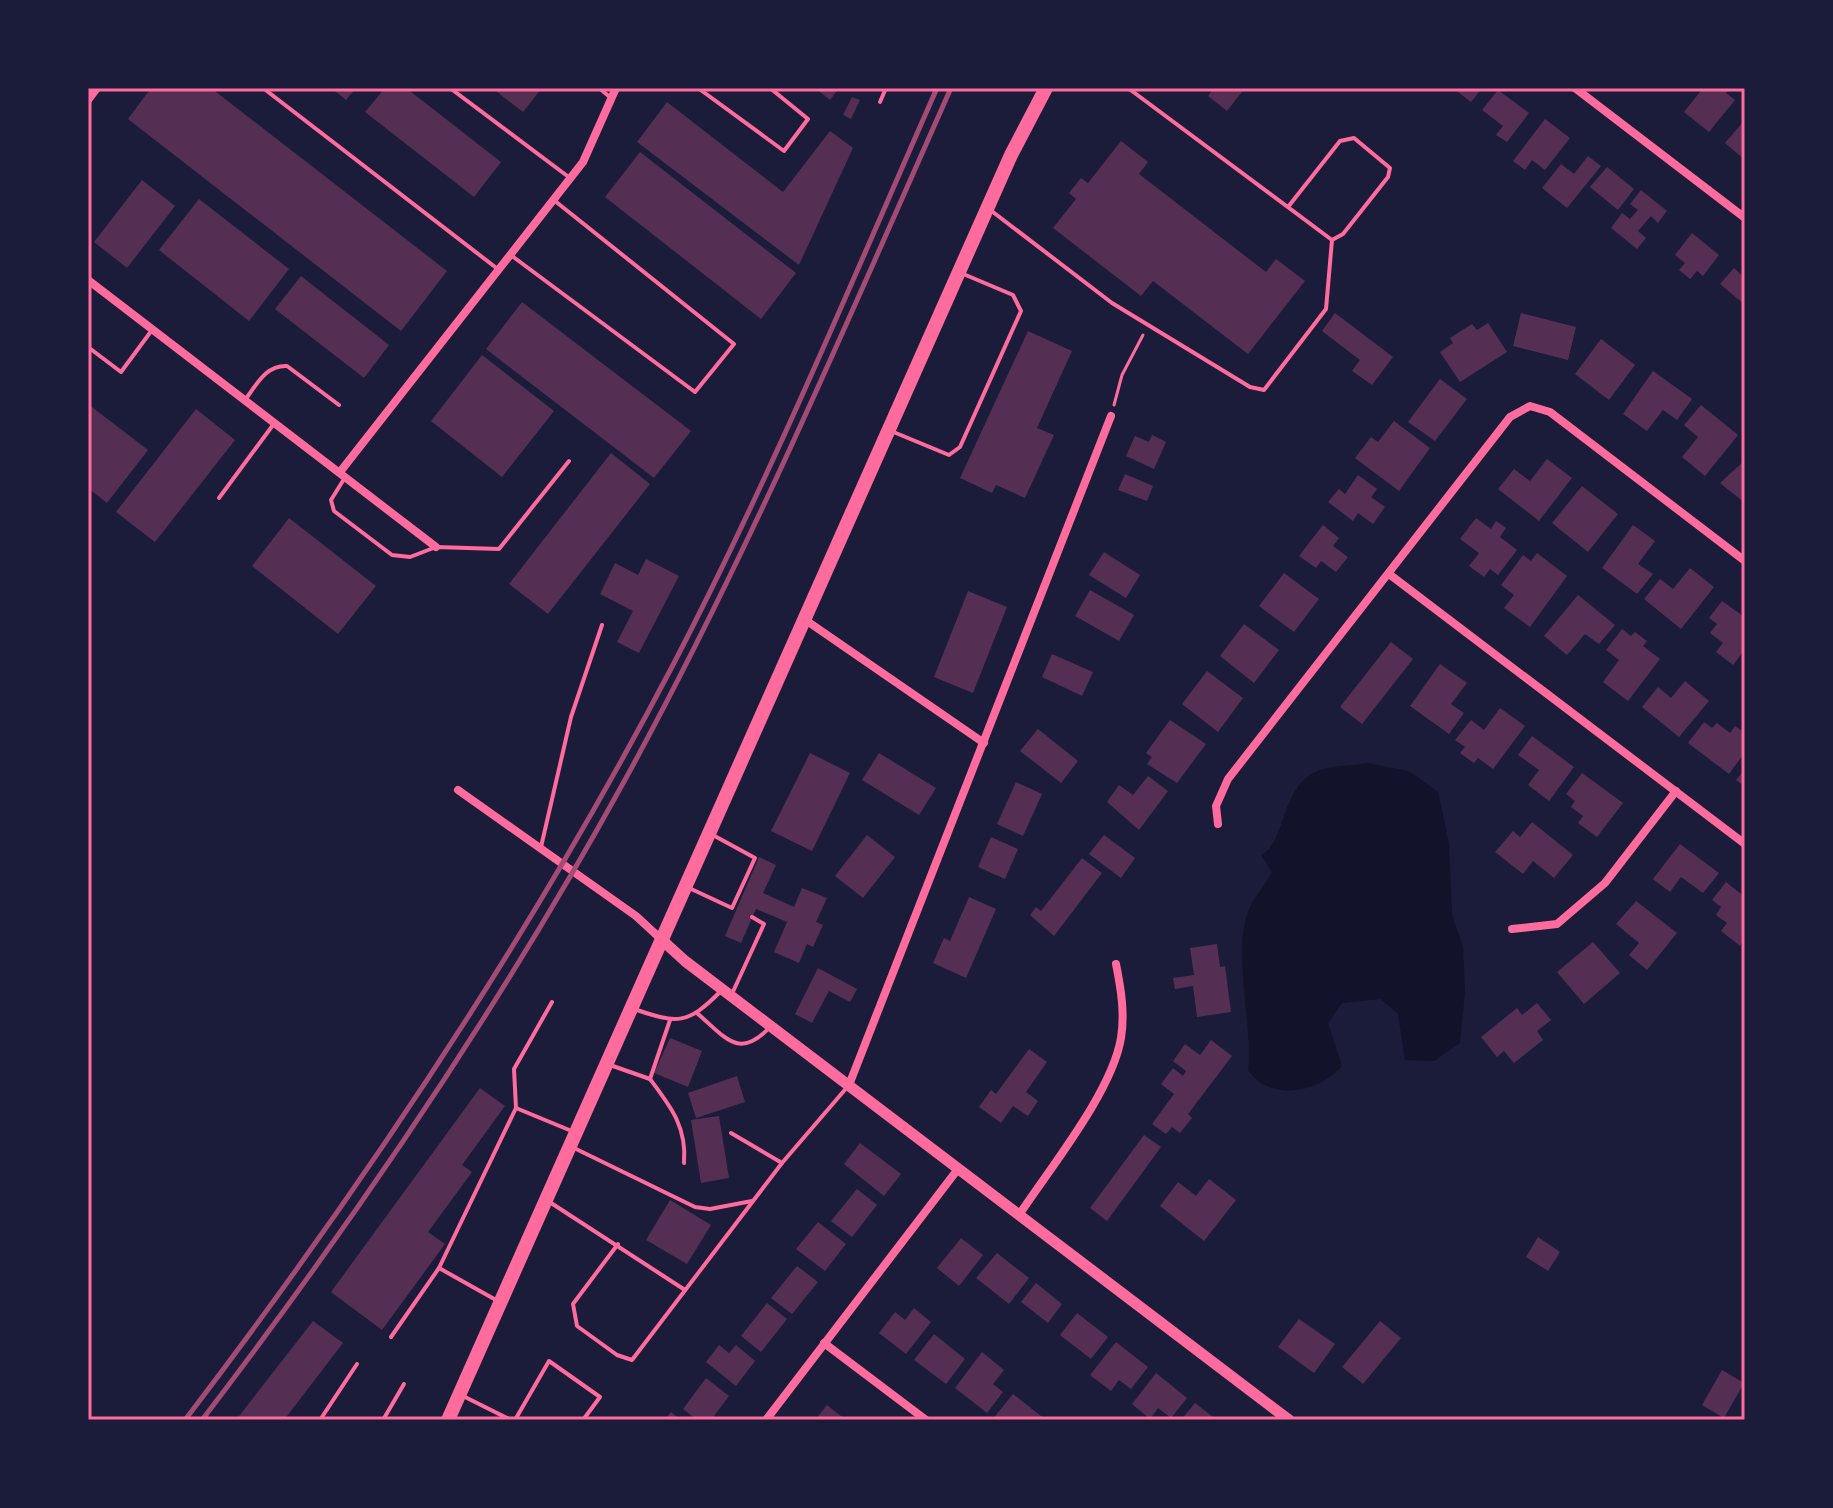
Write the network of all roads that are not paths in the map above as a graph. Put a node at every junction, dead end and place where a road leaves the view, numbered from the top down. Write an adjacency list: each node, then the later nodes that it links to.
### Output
1 (97, 88): 13 (street)
2 (263, 88): 22 (lane)
3 (450, 88): 15 (lane)
4 (599, 88): 12 (lane)
5 (616, 88): 12 (street)
6 (698, 88): 7 (lane)
7 (770, 88)
8 (886, 88): 14 (lane)
9 (1046, 88): 18 (main road)
10 (1128, 88): 17 (lane)
11 (1575, 88): 19 (street)
12 (611, 98): 15 (street)
13 (88, 100)
14 (880, 102)
15 (570, 178): 16 (street)
16 (553, 200): 21 (street); 21 (lane)
17 (1288, 207): 20 (lane); 20 (lane)
18 (988, 208): 20 (lane); 23 (main road)
19 (1745, 218)
20 (1332, 240)
21 (510, 255): 22 (street)
22 (499, 270): 33 (street)
23 (959, 272): 31 (main road); 31 (lane)
24 (88, 280): 25 (street)
25 (153, 329): 26 (lane); 27 (street)
26 (88, 347)
27 (245, 400): 28 (lane); 30 (street)
28 (339, 405)
29 (1111, 416): 40 (street)
30 (275, 423): 33 (street); 34 (lane)
31 (888, 430): 38 (main road)
32 (569, 461): 35 (lane)
33 (343, 475): 35 (street); 35 (lane)
34 (219, 498)
35 (436, 547)
36 (1745, 561): 37 (street)
37 (1389, 574): 42 (street); 43 (street)
38 (804, 619): 40 (street); 44 (main road)
39 (602, 625): 46 (lane)
40 (984, 743): 60 (street)
41 (458, 790): 46 (street)
42 (1676, 791): 45 (street); 49 (street)
43 (1218, 824)
44 (709, 833): 47 (main road); 47 (lane)
45 (1745, 844)
46 (541, 850): 50 (street)
47 (686, 886): 50 (main road)
48 (752, 917): 52 (lane)
49 (1512, 929)
50 (662, 940): 52 (street); 54 (main road)
51 (1116, 964): 69 (street)
52 (727, 993): 55 (lane); 57 (street)
53 (552, 1002): 61 (lane)
54 (632, 1008): 56 (lane); 58 (main road)
55 (698, 1014): 56 (lane); 57 (lane)
56 (670, 1020): 59 (lane)
57 (771, 1026): 60 (street)
58 (607, 1064): 59 (lane); 63 (main road)
59 (650, 1079): 64 (lane)
60 (849, 1085): 65 (lane); 66 (street)
61 (516, 1108): 63 (lane); 71 (lane)
62 (731, 1133): 65 (lane)
63 (573, 1139): 67 (main road); 68 (lane)
64 (684, 1163)
65 (782, 1163): 68 (lane)
66 (958, 1169): 69 (street); 75 (street)
67 (546, 1200): 70 (lane); 73 (main road)
68 (755, 1200): 72 (lane)
69 (1019, 1215): 86 (street)
70 (618, 1244): 72 (lane); 72 (lane)
71 (439, 1268): 73 (lane); 74 (lane)
72 (685, 1290)
73 (500, 1302): 78 (main road)
74 (391, 1337)
75 (824, 1343): 84 (street); 85 (street)
76 (357, 1364): 79 (lane)
77 (404, 1384): 80 (lane)
78 (459, 1394): 81 (main road); 82 (lane)
79 (320, 1420)
80 (383, 1420)
81 (448, 1420)
82 (513, 1420): 83 (lane)
83 (583, 1420)
84 (766, 1420)
85 (926, 1420)
86 (1289, 1420)

